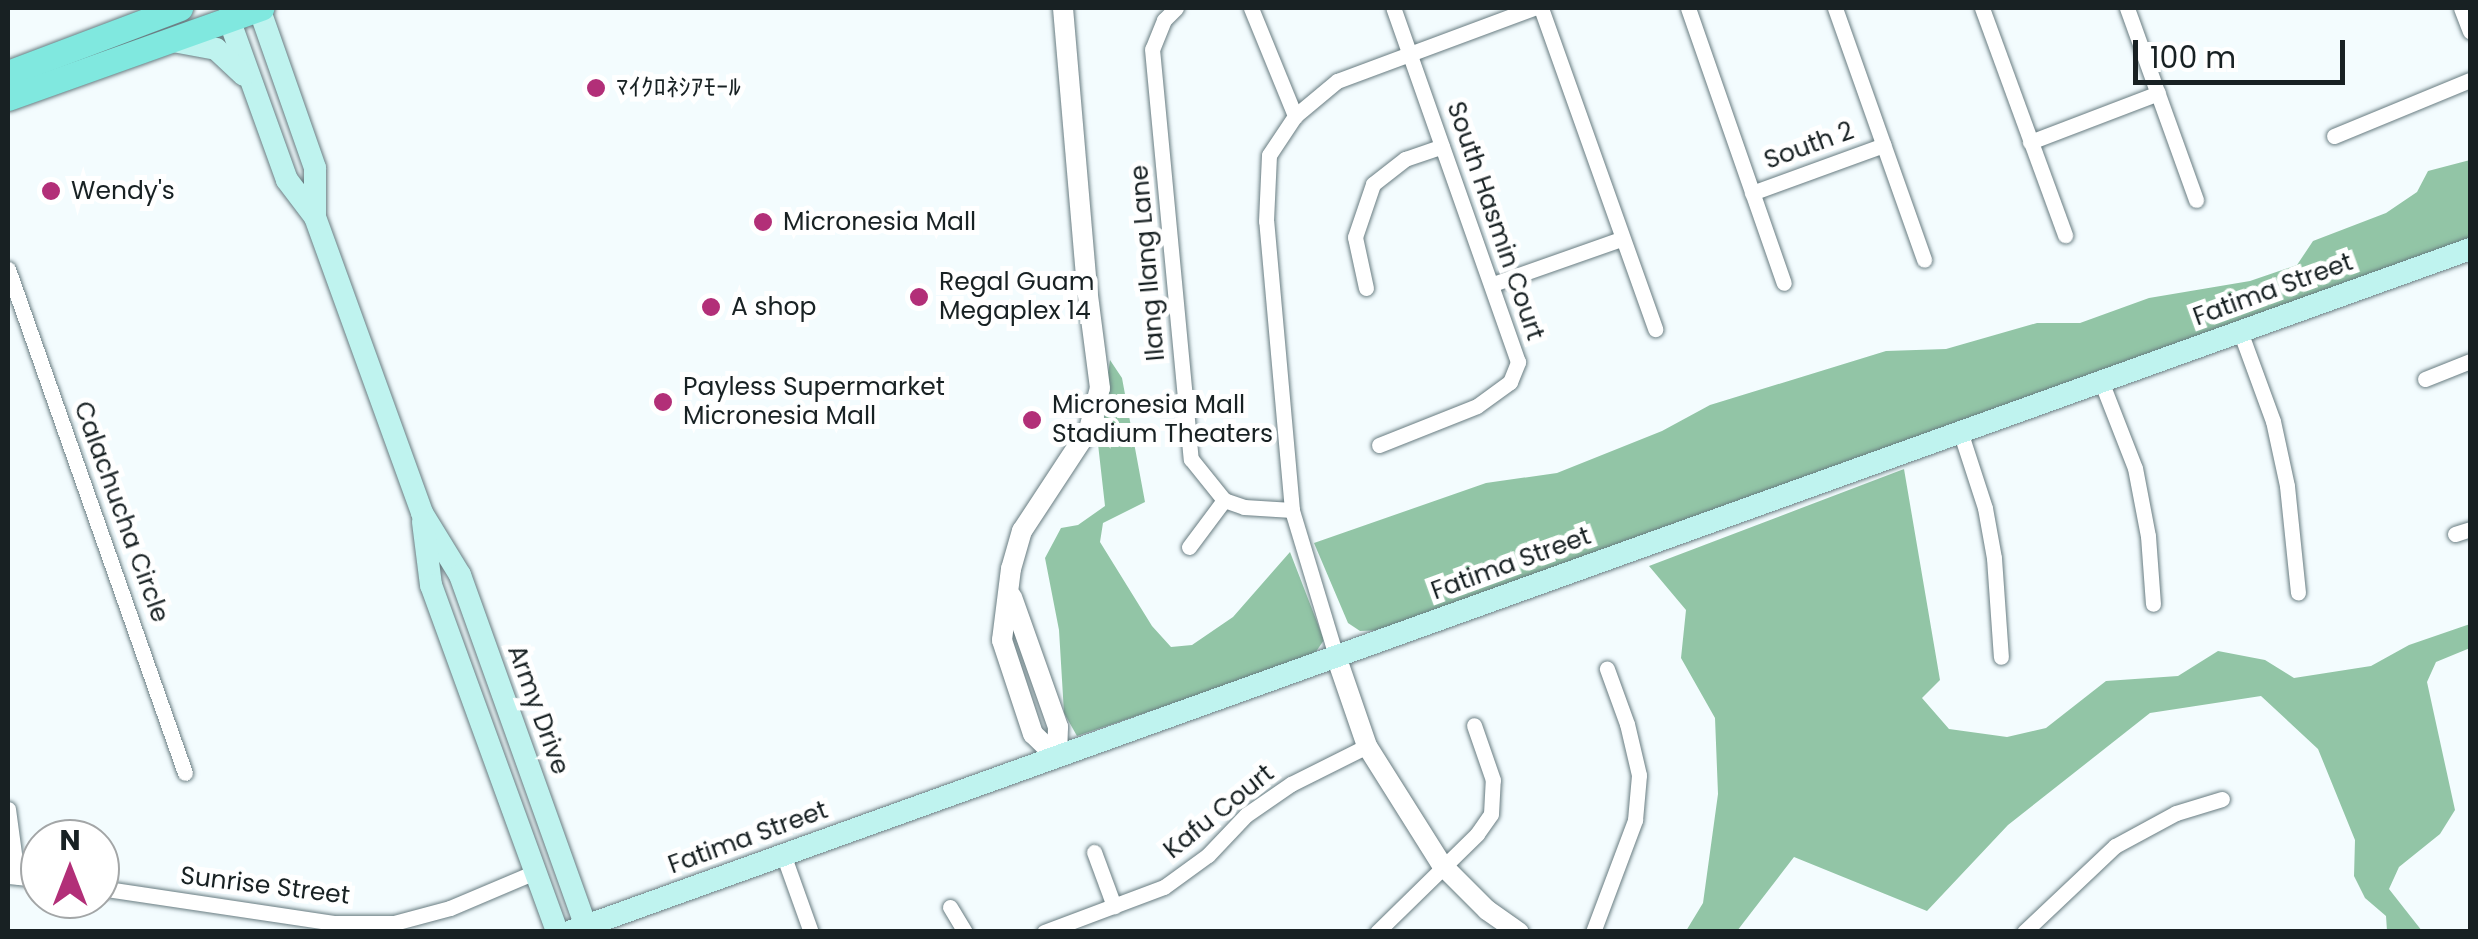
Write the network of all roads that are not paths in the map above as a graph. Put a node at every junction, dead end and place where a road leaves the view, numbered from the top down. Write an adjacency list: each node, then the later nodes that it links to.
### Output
1 (180, 8): 18 (main road)
2 (260, 8): 14 (main road); 30 (main road, Army Drive)
3 (1063, 8): 57 (street)
4 (1176, 8): 46 (street, Ilang Ilang Lane)
5 (1251, 8): 23 (street)
6 (1393, 8): 17 (street, South Hasmin Court)
7 (1533, 8): 17 (street)
8 (1541, 8): 32 (street)
9 (1688, 8): 28 (street)
10 (1835, 8): 26 (street)
11 (1982, 8): 25 (street)
12 (2127, 8): 20 (street)
13 (2461, 8): 15 (street)
14 (230, 13): 16 (main road); 21 (main road, Army Drive)
15 (2470, 31)
16 (165, 42): 21 (main road); 22 (main road)
17 (1409, 52): 23 (street); 27 (street, South Hasmin Court)
18 (8, 72)
19 (2470, 80): 24 (street)
20 (2158, 92): 25 (street); 29 (street)
21 (256, 96): 30 (main road, Army Drive)
22 (8, 98)
23 (1295, 116): 47 (street)
24 (2334, 136)
25 (2030, 142): 31 (street)
26 (1884, 145): 28 (street, South 2); 34 (street)
27 (1442, 146): 37 (street, South Hasmin Court); 38 (street)
28 (1752, 193): 36 (street)
29 (2196, 200)
30 (316, 217): 48 (main road, Army Drive)
31 (2065, 235)
32 (1621, 240): 37 (street); 39 (street)
33 (2470, 249): 40 (main road, Fatima Street)
34 (1924, 260)
35 (8, 269): 58 (street, Calachucha Circle)
36 (1784, 283)
37 (1493, 284): 45 (street, South Hasmin Court)
38 (1366, 288)
39 (1655, 329)
40 (2240, 331): 43 (main road, Fatima Street); 50 (street)
41 (2470, 362): 42 (street)
42 (2426, 379)
43 (2100, 381): 44 (main road, Fatima Street); 51 (street)
44 (1960, 431): 52 (main road, Fatima Street); 53 (street)
45 (1380, 446)
46 (1224, 500): 47 (street); 49 (street)
47 (1292, 510): 52 (street)
48 (422, 513): 64 (main road, Army Drive); 69 (main road, Army Drive)
49 (1189, 547)
50 (2298, 592)
51 (2153, 604)
52 (1336, 656): 56 (street); 57 (main road, Fatima Street)
53 (2001, 657)
54 (1606, 669): 77 (street)
55 (1474, 725): 63 (street)
56 (1367, 746): 63 (street); 67 (street, Kafu Court)
57 (1057, 757): 62 (main road, Fatima Street)
58 (185, 773)
59 (2222, 799): 71 (street)
60 (8, 809): 65 (street)
61 (1094, 852): 67 (street)
62 (783, 854): 69 (main road, Fatima Street); 73 (street)
63 (1442, 865): 70 (street); 76 (street)
64 (535, 872): 66 (street, Sunrise Street); 72 (main road, Army Drive)
65 (12, 876)
66 (120, 891)
67 (1114, 906): 75 (street, Kafu Court)
68 (950, 908): 74 (street)
69 (581, 930)
70 (1383, 930)
71 (2027, 930)
72 (557, 932)
73 (811, 932)
74 (964, 932)
75 (1044, 932)
76 (1519, 932)
77 (1594, 932)

